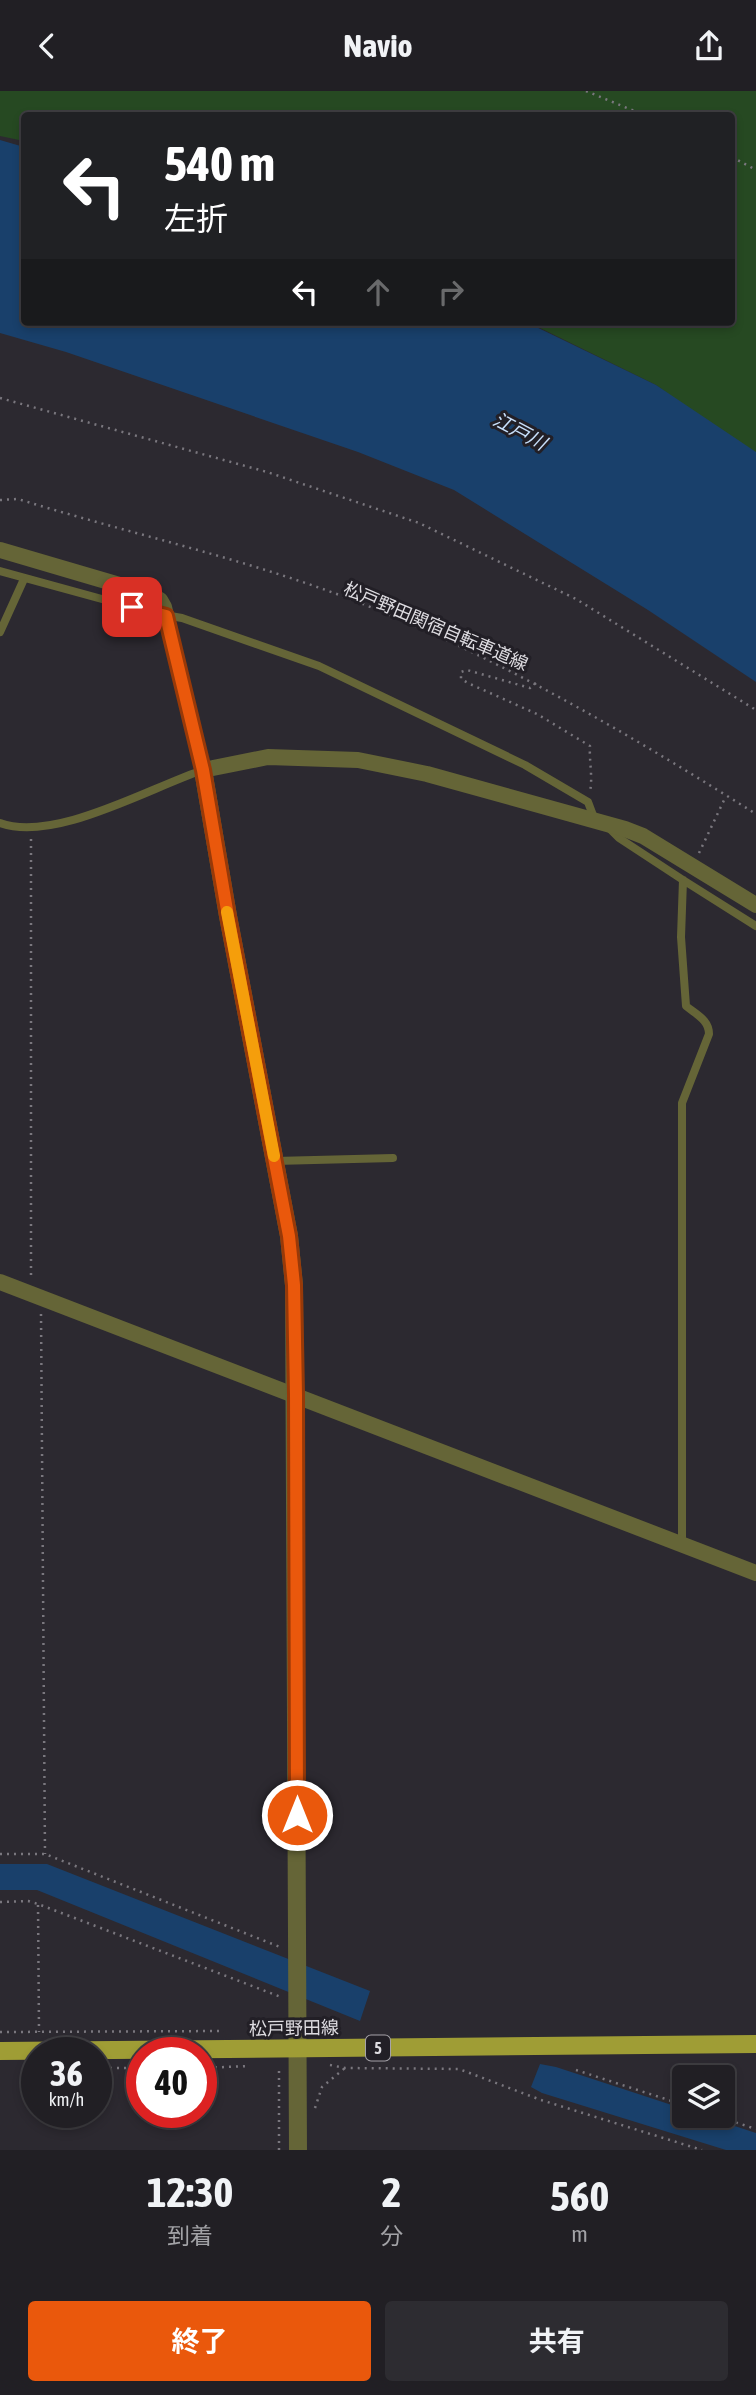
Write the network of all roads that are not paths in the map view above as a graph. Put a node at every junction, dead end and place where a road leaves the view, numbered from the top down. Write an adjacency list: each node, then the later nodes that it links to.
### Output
1 (0, 550): 4 (street)
2 (0, 571): 3 (lane)
3 (24, 579): 4 (lane); 5 (lane)
4 (166, 616): 6 (street); 7 (lane)
5 (0, 632)
6 (203, 770): 7 (street); 8 (lane); 13 (street)
7 (599, 820): 9 (lane); 10 (street)
8 (0, 823)
9 (683, 880): 11 (lane); 16 (lane)
10 (756, 905)
11 (756, 926)
12 (393, 1158): 13 (lane)
13 (275, 1161): 15 (street)
14 (0, 1282): 15 (street)
15 (296, 1395): 16 (street); 20 (street)
16 (682, 1544): 17 (street)
17 (756, 1573)
18 (756, 2044): 20 (main road, 松戸野田線 / 5)
19 (0, 2051): 20 (main road, 松戸野田線 / 5)
20 (298, 2055): 21 (street)
21 (298, 2150)

